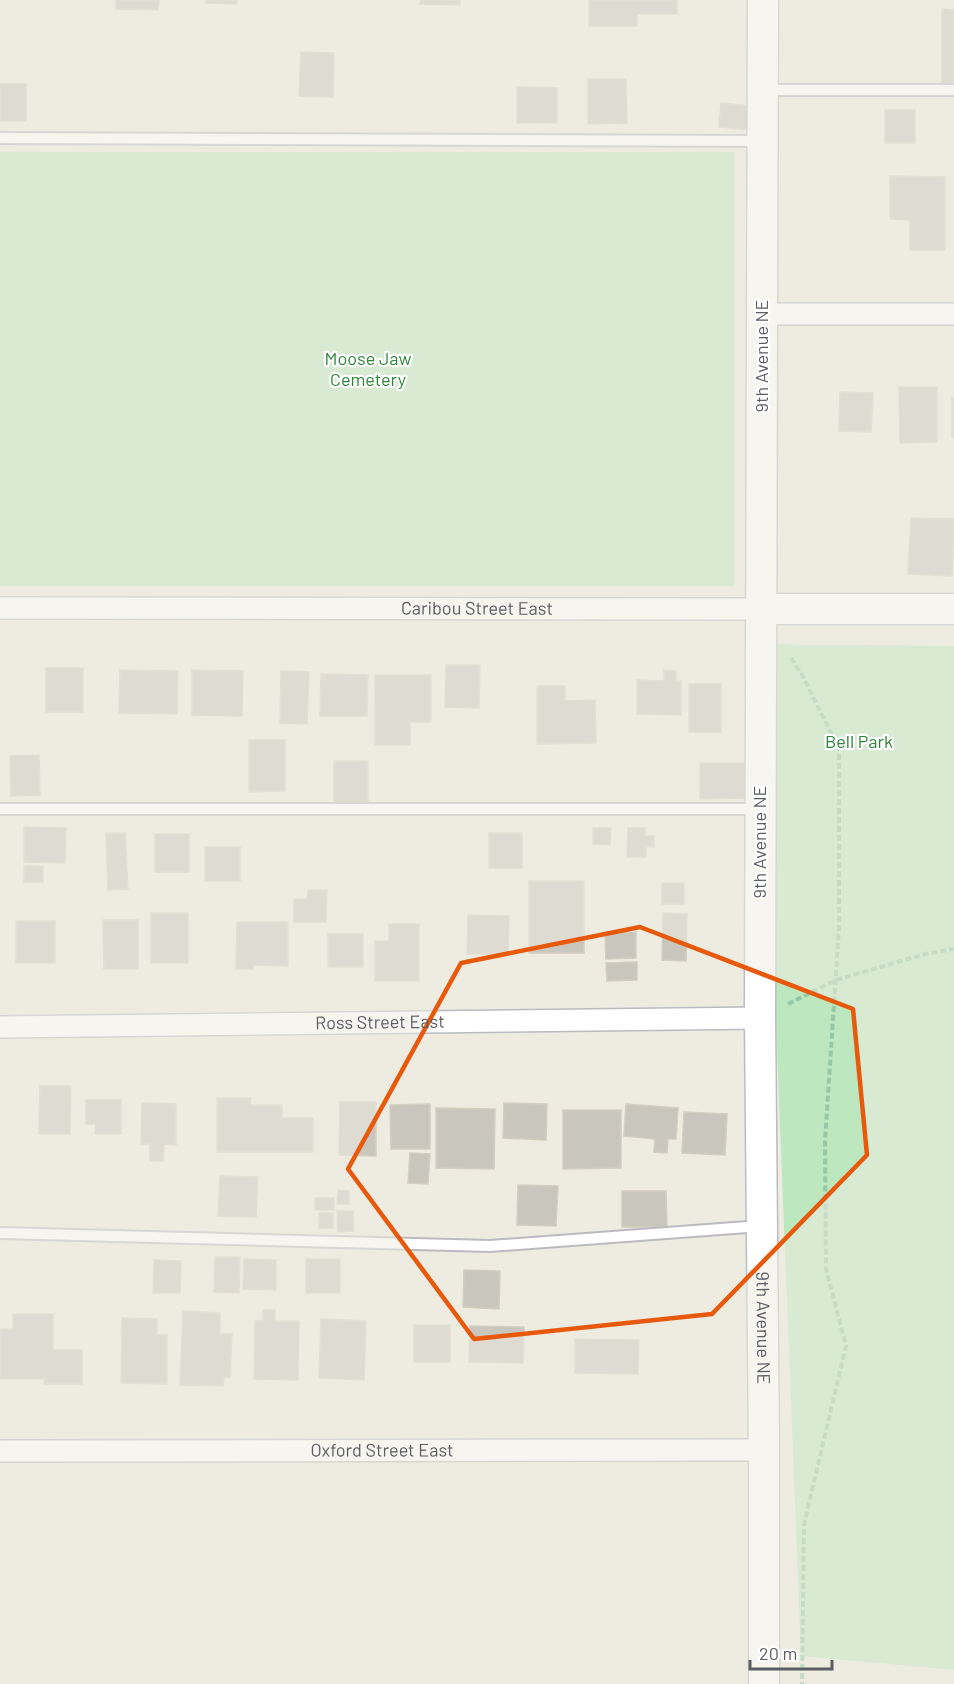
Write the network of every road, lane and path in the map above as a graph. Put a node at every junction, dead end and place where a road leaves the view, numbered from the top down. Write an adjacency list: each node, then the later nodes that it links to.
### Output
1 (763, 0): 2 (street, 9th Avenue NE)
2 (763, 90): 3 (lane); 5 (street, 9th Avenue NE)
3 (954, 90)
4 (0, 138): 5 (lane)
5 (763, 141): 6 (street, 9th Avenue NE)
6 (762, 314): 7 (street); 9 (street, 9th Avenue NE)
7 (954, 314)
8 (0, 608): 9 (street, Caribou Street East)
9 (761, 609): 10 (street, Caribou Street East); 12 (street, 9th Avenue NE)
10 (954, 609)
11 (789, 654): 15 (path)
12 (760, 803): 13 (lane); 16 (street, 9th Avenue NE)
13 (0, 809)
14 (954, 949): 15 (path)
15 (836, 980): 16 (path); 23 (path)
16 (760, 1018): 17 (street, Ross Street East); 18 (street, 9th Avenue NE)
17 (0, 1027)
18 (762, 1226): 19 (lane); 20 (street, 9th Avenue NE)
19 (0, 1233)
20 (764, 1450): 21 (street, Oxford Street East); 22 (street, 9th Avenue NE)
21 (0, 1451)
22 (764, 1684)
23 (802, 1684)

